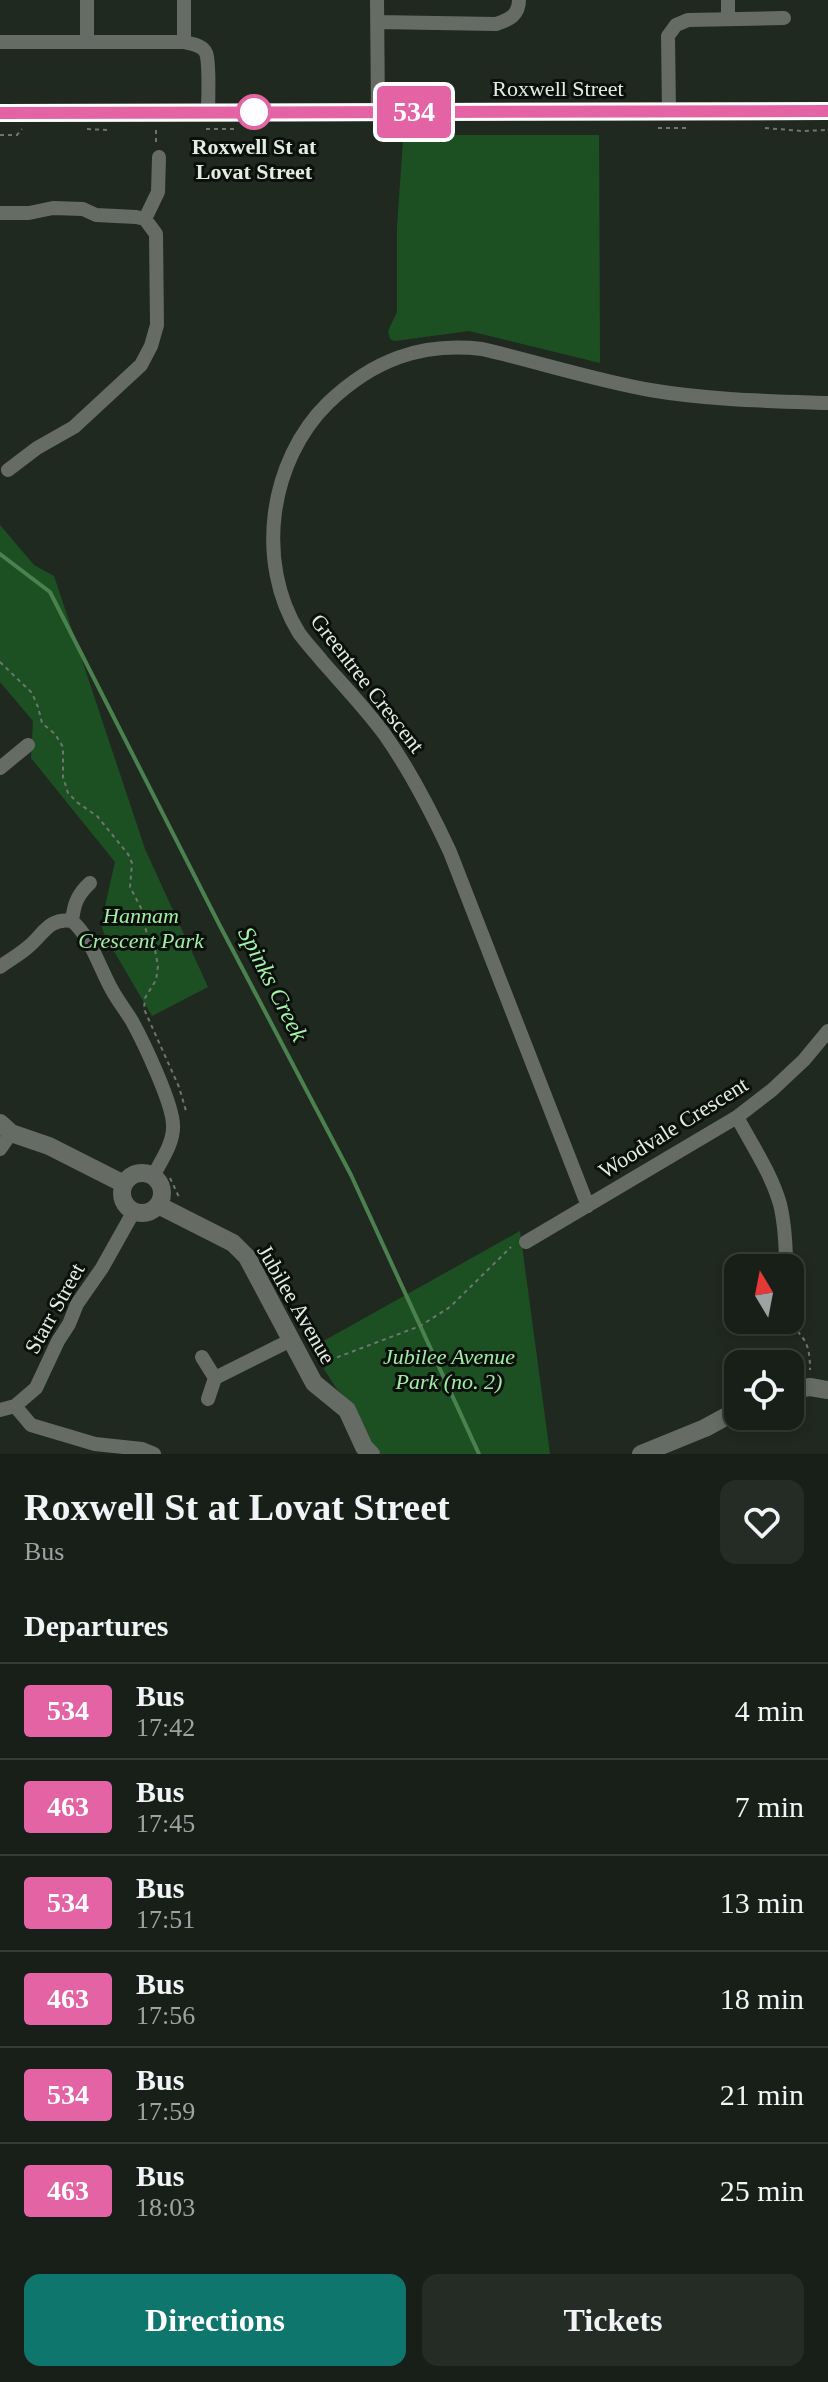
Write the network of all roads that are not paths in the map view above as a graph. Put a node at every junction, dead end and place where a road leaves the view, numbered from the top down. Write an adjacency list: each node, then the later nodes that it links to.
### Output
1 (87, 0): 10 (street)
2 (184, 0): 11 (street)
3 (377, 0): 8 (street)
4 (519, 0): 8 (street)
5 (728, 0): 7 (street)
6 (784, 18): 7 (street)
7 (728, 19): 14 (street)
8 (377, 22): 13 (street)
9 (0, 42): 10 (street)
10 (87, 42): 11 (street)
11 (184, 42): 16 (street)
12 (828, 111): 14 (street, Roxwell Street)
13 (378, 112): 14 (street, Roxwell Street); 16 (street, Roxwell Street)
14 (669, 112)
15 (0, 113): 16 (street, Roxwell Street)
16 (208, 113)
17 (159, 157): 19 (street)
18 (0, 213): 19 (street)
19 (145, 219): 21 (street)
20 (828, 403): 34 (street, Greentree Crescent)
21 (8, 470)
22 (28, 745): 23 (street)
23 (0, 768)
24 (90, 883): 25 (street)
25 (72, 921): 26 (street); 31 (street)
26 (0, 967)
27 (828, 1031): 28 (street, Woodvale Crescent)
28 (737, 1117): 34 (street, Woodvale Crescent); 37 (street)
29 (5, 1128): 30 (street); 32 (street)
30 (0, 1149)
31 (161, 1175): 32 (street); 33 (street)
32 (124, 1184): 35 (street)
33 (158, 1205): 35 (street); 38 (street, Jubilee Avenue)
34 (588, 1206): 36 (street, Woodvale Crescent)
35 (134, 1211): 42 (street, Starr Street)
36 (529, 1241)
37 (786, 1254)
38 (291, 1340): 40 (street); 44 (street, Jubilee Avenue)
39 (202, 1357): 40 (street)
40 (215, 1378): 41 (street)
41 (208, 1399)
42 (8, 1408): 45 (street)
43 (724, 1418): 46 (street)
44 (364, 1452)
45 (154, 1454)
46 (641, 1454)

